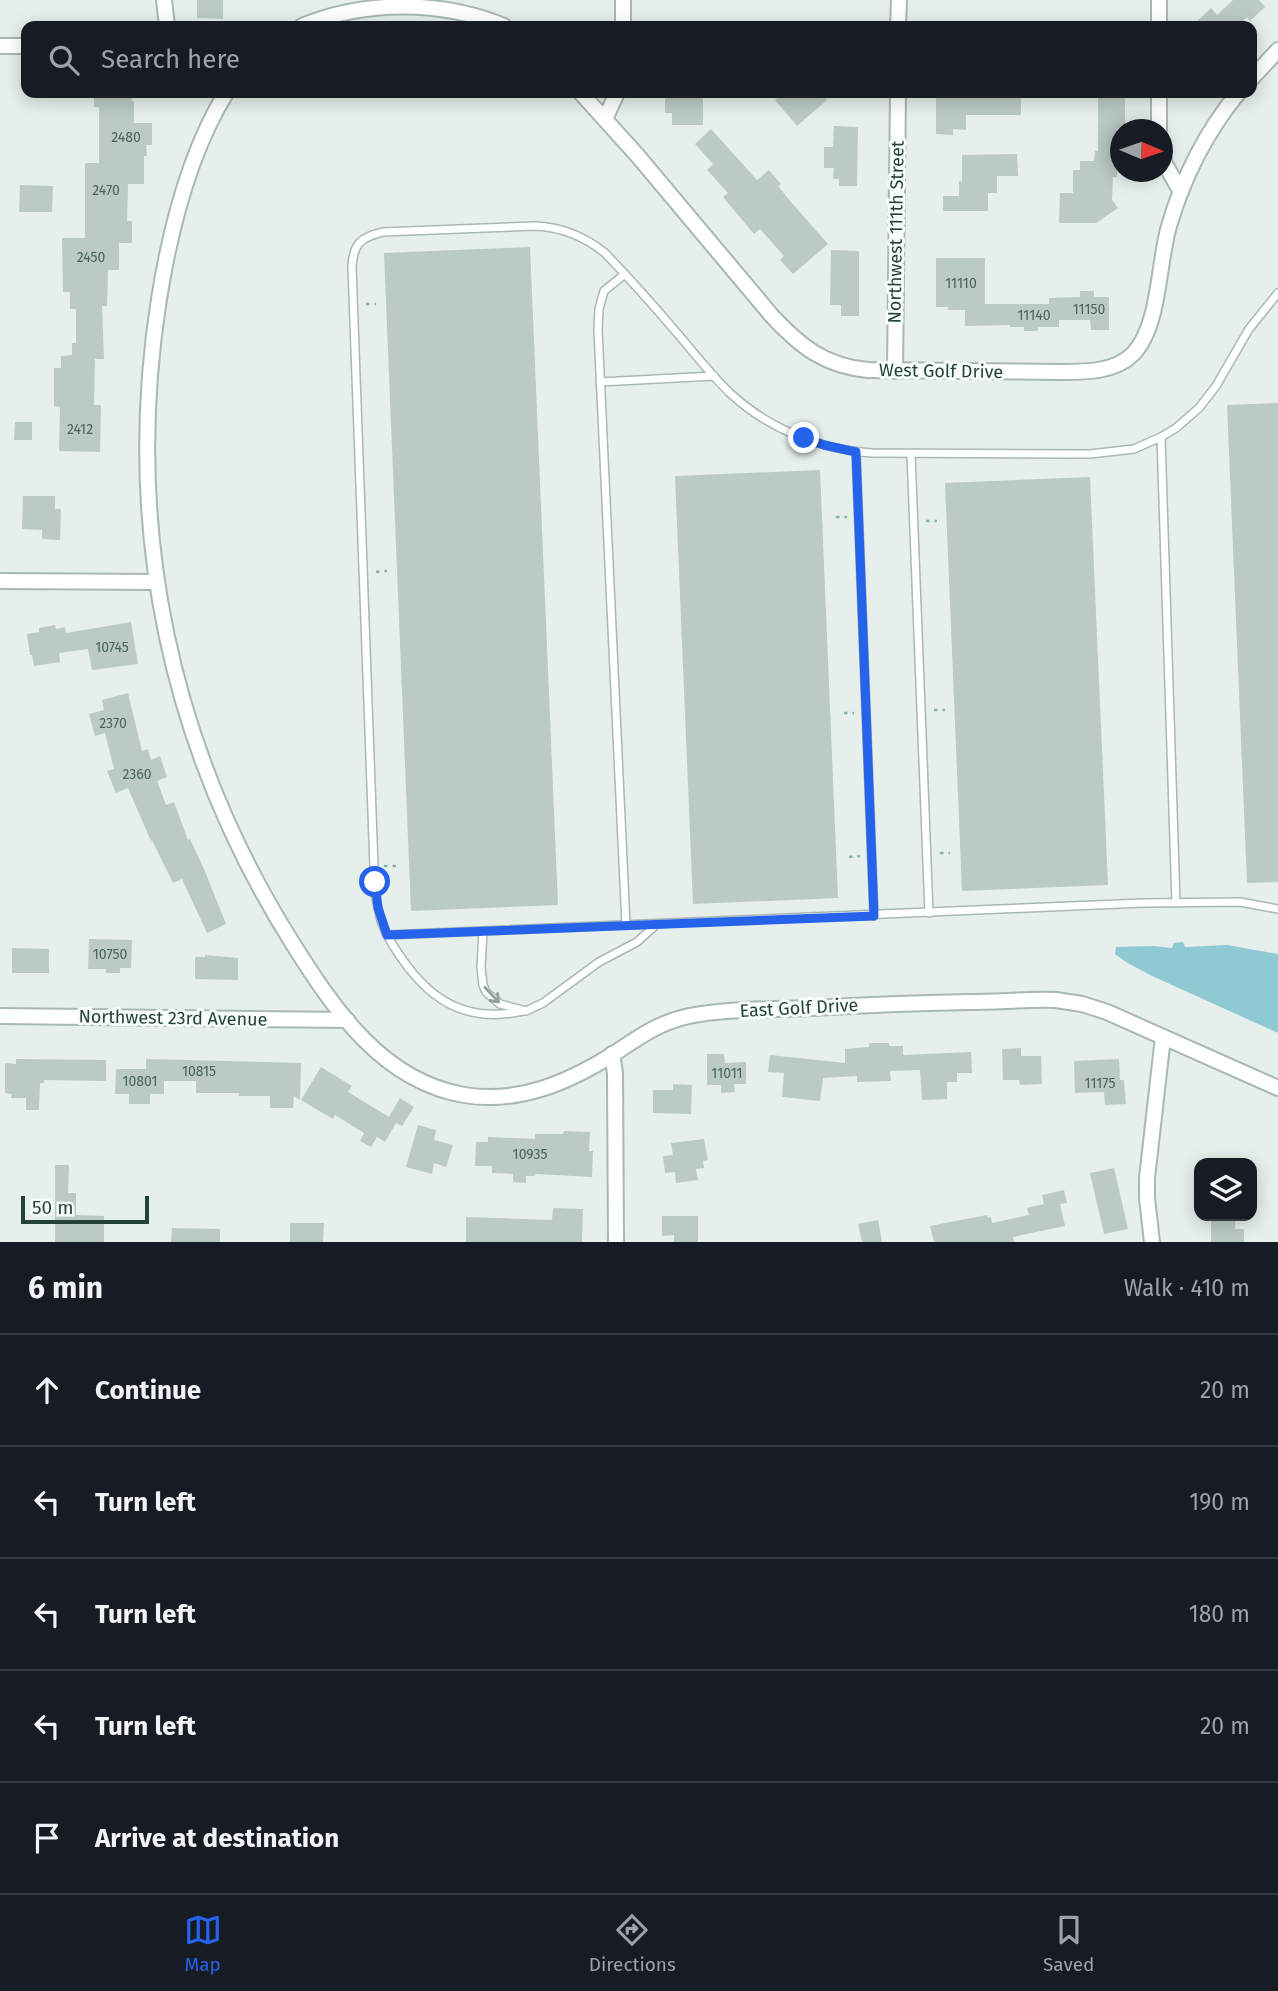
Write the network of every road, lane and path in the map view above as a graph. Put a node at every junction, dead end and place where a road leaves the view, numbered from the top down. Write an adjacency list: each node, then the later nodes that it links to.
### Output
1 (164, 0): 5 (street)
2 (623, 0): 8 (street)
3 (899, 0): 9 (street)
4 (1159, 0): 10 (street)
5 (166, 21)
6 (315, 21): 7 (street)
7 (494, 21)
8 (623, 21)
9 (898, 21)
10 (1159, 21)
11 (0, 46): 12 (street)
12 (21, 46)
13 (1278, 50): 14 (street)
14 (1257, 73)
15 (223, 98): 42 (street, East Golf Drive)
16 (586, 98): 21 (street, West Golf Drive)
17 (615, 98): 21 (street)
18 (898, 98): 29 (street, Northwest 111th Street)
19 (1159, 98): 22 (street)
20 (1235, 98): 24 (street, West Golf Drive)
21 (605, 118): 29 (street, West Golf Drive)
22 (1159, 119)
23 (1173, 178): 24 (street)
24 (1181, 192): 29 (street, West Golf Drive)
25 (625, 274): 30 (lane); 31 (lane); 60 (lane)
26 (1278, 293): 32 (lane)
27 (362, 304): 28 (path)
28 (376, 304)
29 (895, 371)
30 (714, 376): 31 (lane); 33 (lane)
31 (600, 382): 58 (lane)
32 (1160, 437): 34 (lane); 53 (lane)
33 (856, 452): 34 (lane); 56 (lane)
34 (911, 454): 55 (lane)
35 (836, 517): 36 (path)
36 (850, 517)
37 (923, 521): 38 (path)
38 (937, 521)
39 (387, 571): 40 (path)
40 (373, 572)
41 (0, 581): 42 (street)
42 (157, 582): 63 (street, East Golf Drive)
43 (930, 710): 44 (path)
44 (944, 710)
45 (844, 713): 46 (path)
46 (858, 713)
47 (936, 853): 48 (path)
48 (950, 853)
49 (849, 856): 50 (path)
50 (863, 856)
51 (385, 866): 52 (path)
52 (398, 866)
53 (1177, 903): 54 (lane); 55 (lane)
54 (1278, 909)
55 (929, 913): 56 (lane)
56 (874, 916): 57 (lane)
57 (658, 924): 58 (lane); 61 (lane)
58 (626, 925): 59 (lane)
59 (483, 931): 60 (lane); 61 (lane, one-way to 61)
60 (387, 935): 61 (lane)
61 (526, 1011)
62 (0, 1016): 63 (street, Northwest 23rd Avenue)
63 (347, 1020): 65 (street, East Golf Drive)
64 (1163, 1037): 65 (street, East Golf Drive); 66 (street, East Golf Drive); 68 (street)
65 (612, 1054): 67 (street)
66 (1278, 1088)
67 (616, 1242)
68 (1152, 1242)

